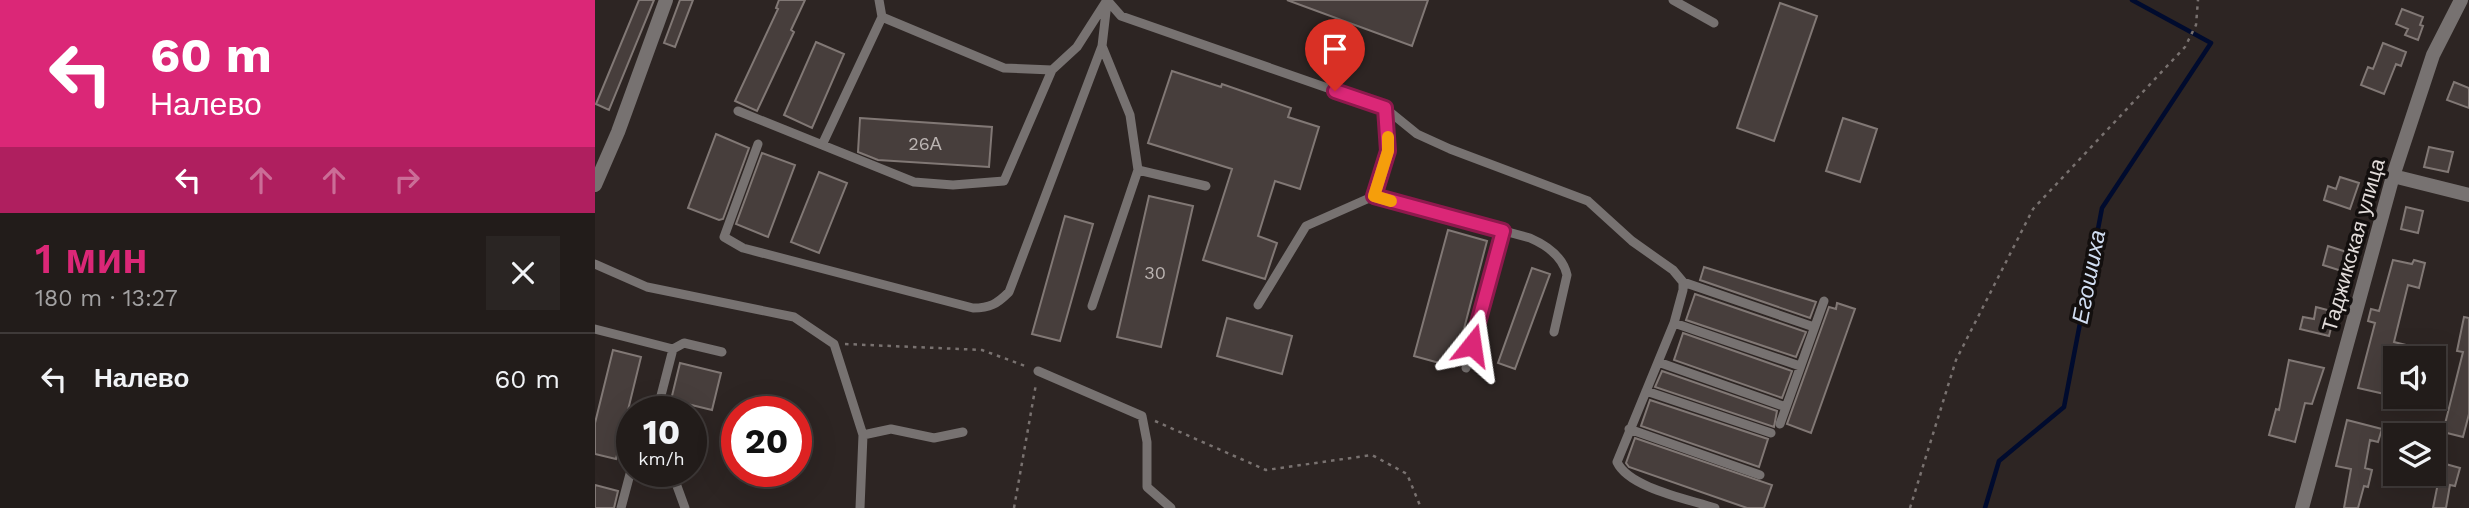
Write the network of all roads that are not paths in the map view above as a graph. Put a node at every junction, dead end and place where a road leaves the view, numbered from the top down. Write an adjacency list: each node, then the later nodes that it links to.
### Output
1 (666, 0): 16 (street)
2 (879, 0): 6 (lane)
3 (1107, 0): 8 (lane); 9 (lane); 10 (lane)
4 (1673, 0): 7 (lane)
5 (2461, 0): 15 (street, Таджикская улица)
6 (882, 17): 9 (lane); 13 (lane)
7 (1714, 23)
8 (1102, 46): 12 (lane); 14 (lane)
9 (1052, 70): 13 (lane)
10 (1385, 108): 19 (lane); 22 (lane)
11 (738, 111): 13 (lane)
12 (758, 144)
13 (822, 145)
14 (1138, 170): 17 (lane); 25 (lane)
15 (2393, 176): 18 (street); 52 (street, Таджикская улица)
16 (595, 185)
17 (1206, 186)
18 (2469, 195)
19 (1374, 196): 20 (lane); 24 (lane)
20 (1503, 231): 29 (lane); 34 (lane)
21 (595, 264): 43 (lane)
22 (1683, 282): 26 (lane); 27 (lane)
23 (1824, 301): 27 (lane)
24 (1258, 305)
25 (1092, 306)
26 (1674, 323): 32 (lane); 33 (lane)
27 (1814, 327): 33 (lane)
28 (595, 329): 30 (lane)
29 (1554, 332)
30 (673, 349): 31 (lane); 37 (lane)
31 (722, 352)
32 (1658, 362): 36 (lane); 38 (lane)
33 (1800, 366): 38 (lane)
34 (1466, 368)
35 (1038, 371): 50 (lane)
36 (1646, 391): 40 (lane); 42 (lane)
37 (661, 396)
38 (1786, 407): 39 (lane)
39 (1780, 424)
40 (1629, 429): 44 (lane); 51 (lane)
41 (963, 432): 43 (lane)
42 (1771, 433)
43 (863, 435): 49 (lane)
44 (1760, 475)
45 (626, 487): 47 (lane)
46 (677, 487): 48 (lane)
47 (621, 508)
48 (685, 508)
49 (860, 508)
50 (1171, 508)
51 (1715, 508)
52 (2302, 508)

